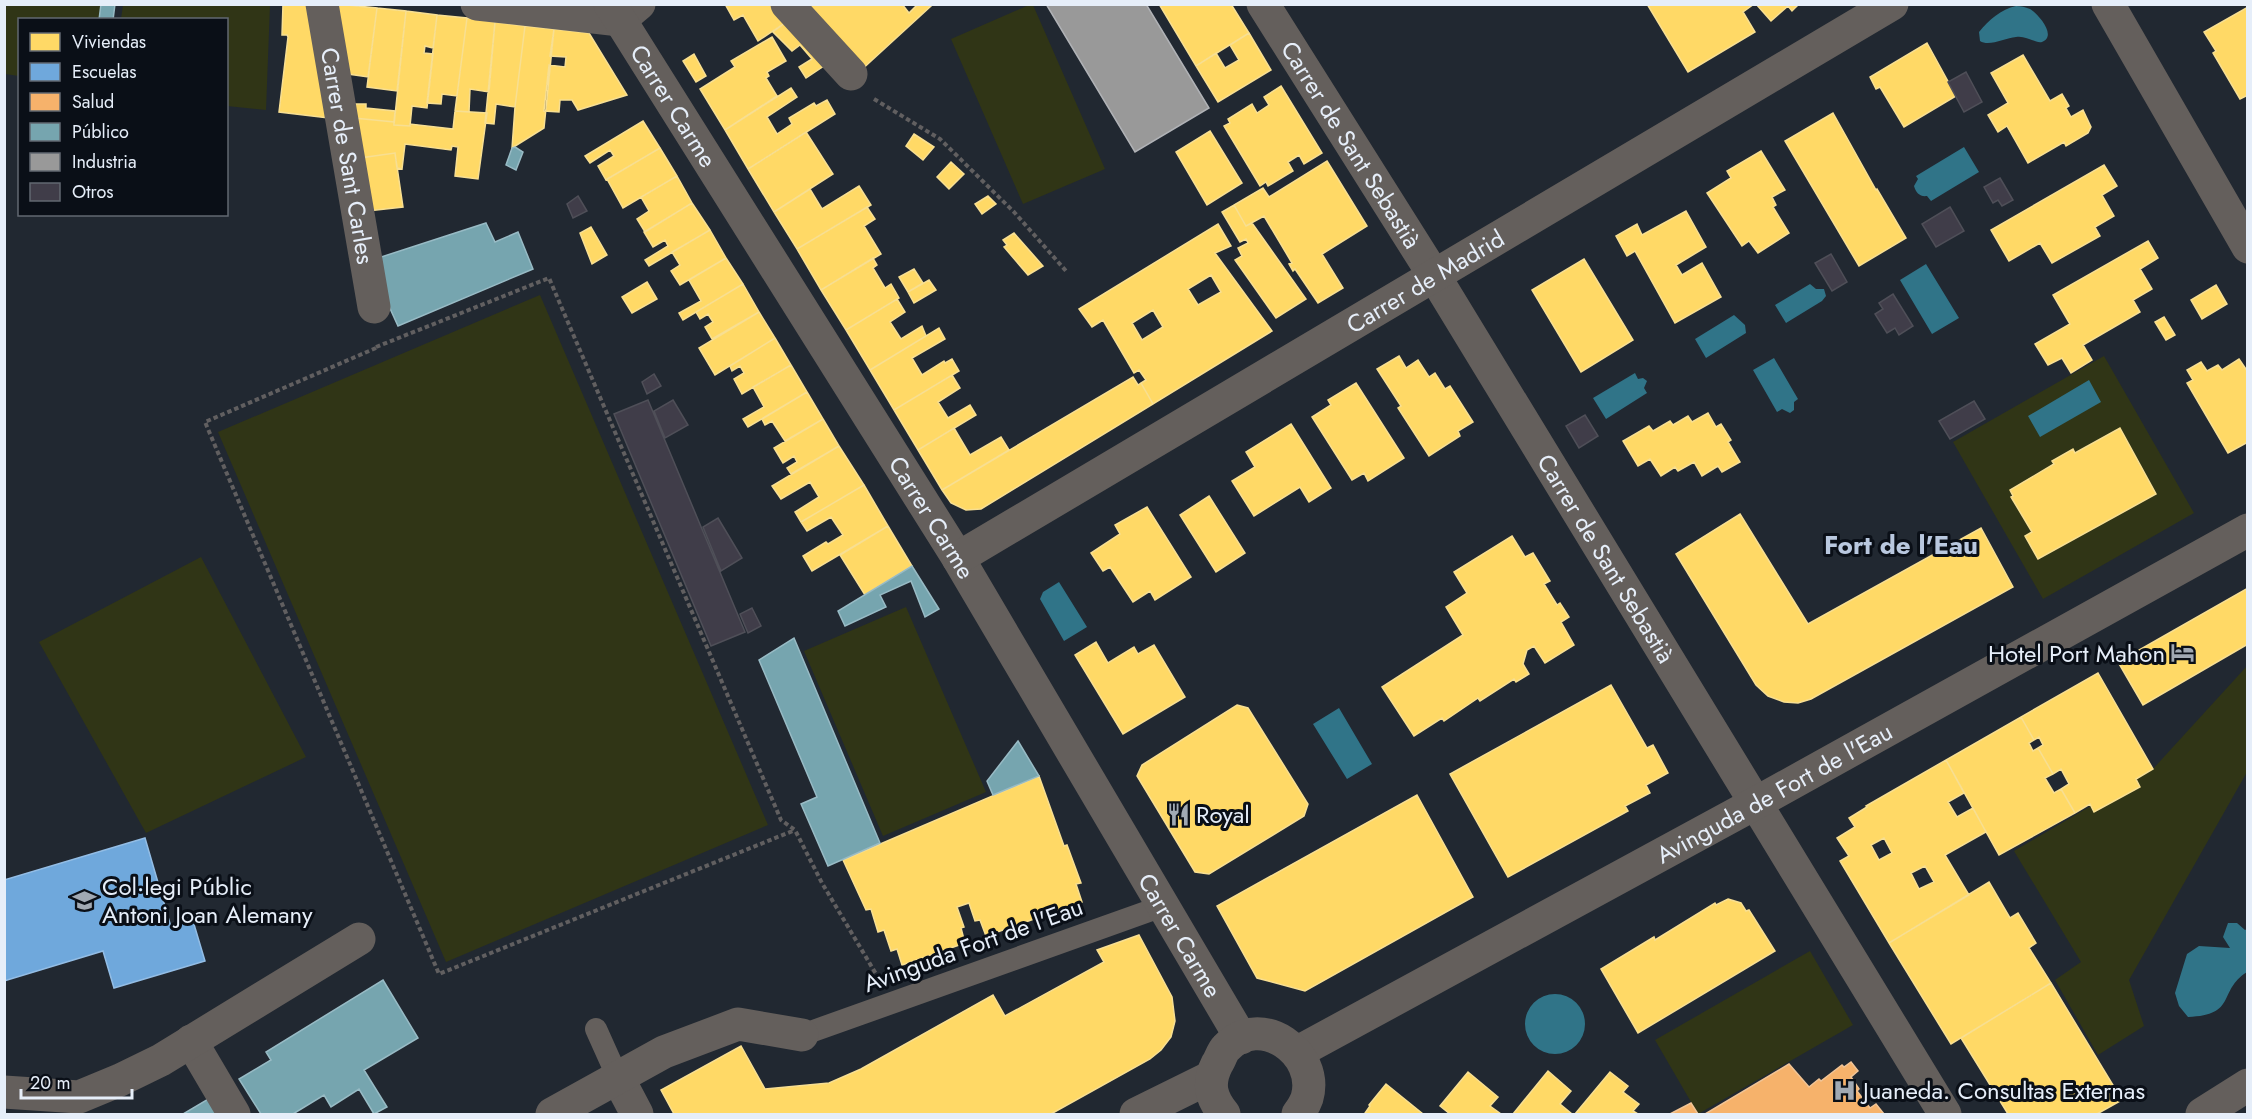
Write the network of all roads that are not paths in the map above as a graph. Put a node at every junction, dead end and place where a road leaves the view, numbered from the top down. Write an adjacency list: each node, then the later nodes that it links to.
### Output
1 (322, 4): 11 (street, Carrer de Sant Carles)
2 (477, 4): 7 (street)
3 (788, 4): 8 (street)
4 (1263, 4): 10 (street, Carrer de Sant Sebastià)
5 (1892, 4): 10 (street, Carrer de Madrid)
6 (2108, 4): 9 (street)
7 (623, 10): 13 (street, Carrer Carme)
8 (852, 74)
9 (2247, 247)
10 (1435, 277): 13 (street, Carrer de Madrid); 14 (street, Carrer de Sant Sebastià)
11 (374, 307)
12 (2247, 530): 14 (street, Avinguda de Fort de l'Eau)
13 (958, 558): 15 (street, Carrer Carme)
14 (1756, 803): 21 (street, Avinguda de Fort de l'Eau); 32 (street, Carrer de Sant Sebastià)
15 (1163, 906): 18 (lane, Avinguda Fort de l'Eau); 19 (street, Carrer Carme)
16 (359, 939): 20 (street)
17 (596, 1029): 23 (lane)
18 (802, 1035): 23 (street)
19 (1241, 1038): 21 (street); 22 (street)
20 (191, 1041): 25 (street); 26 (street)
21 (1298, 1052): 31 (street)
22 (1211, 1077): 29 (street); 30 (street)
23 (618, 1078): 27 (street); 28 (street)
24 (2247, 1085): 33 (street)
25 (4, 1092)
26 (234, 1114)
27 (552, 1114)
28 (637, 1114)
29 (1137, 1114)
30 (1224, 1114)
31 (1298, 1114)
32 (1945, 1114)
33 (2202, 1114)

